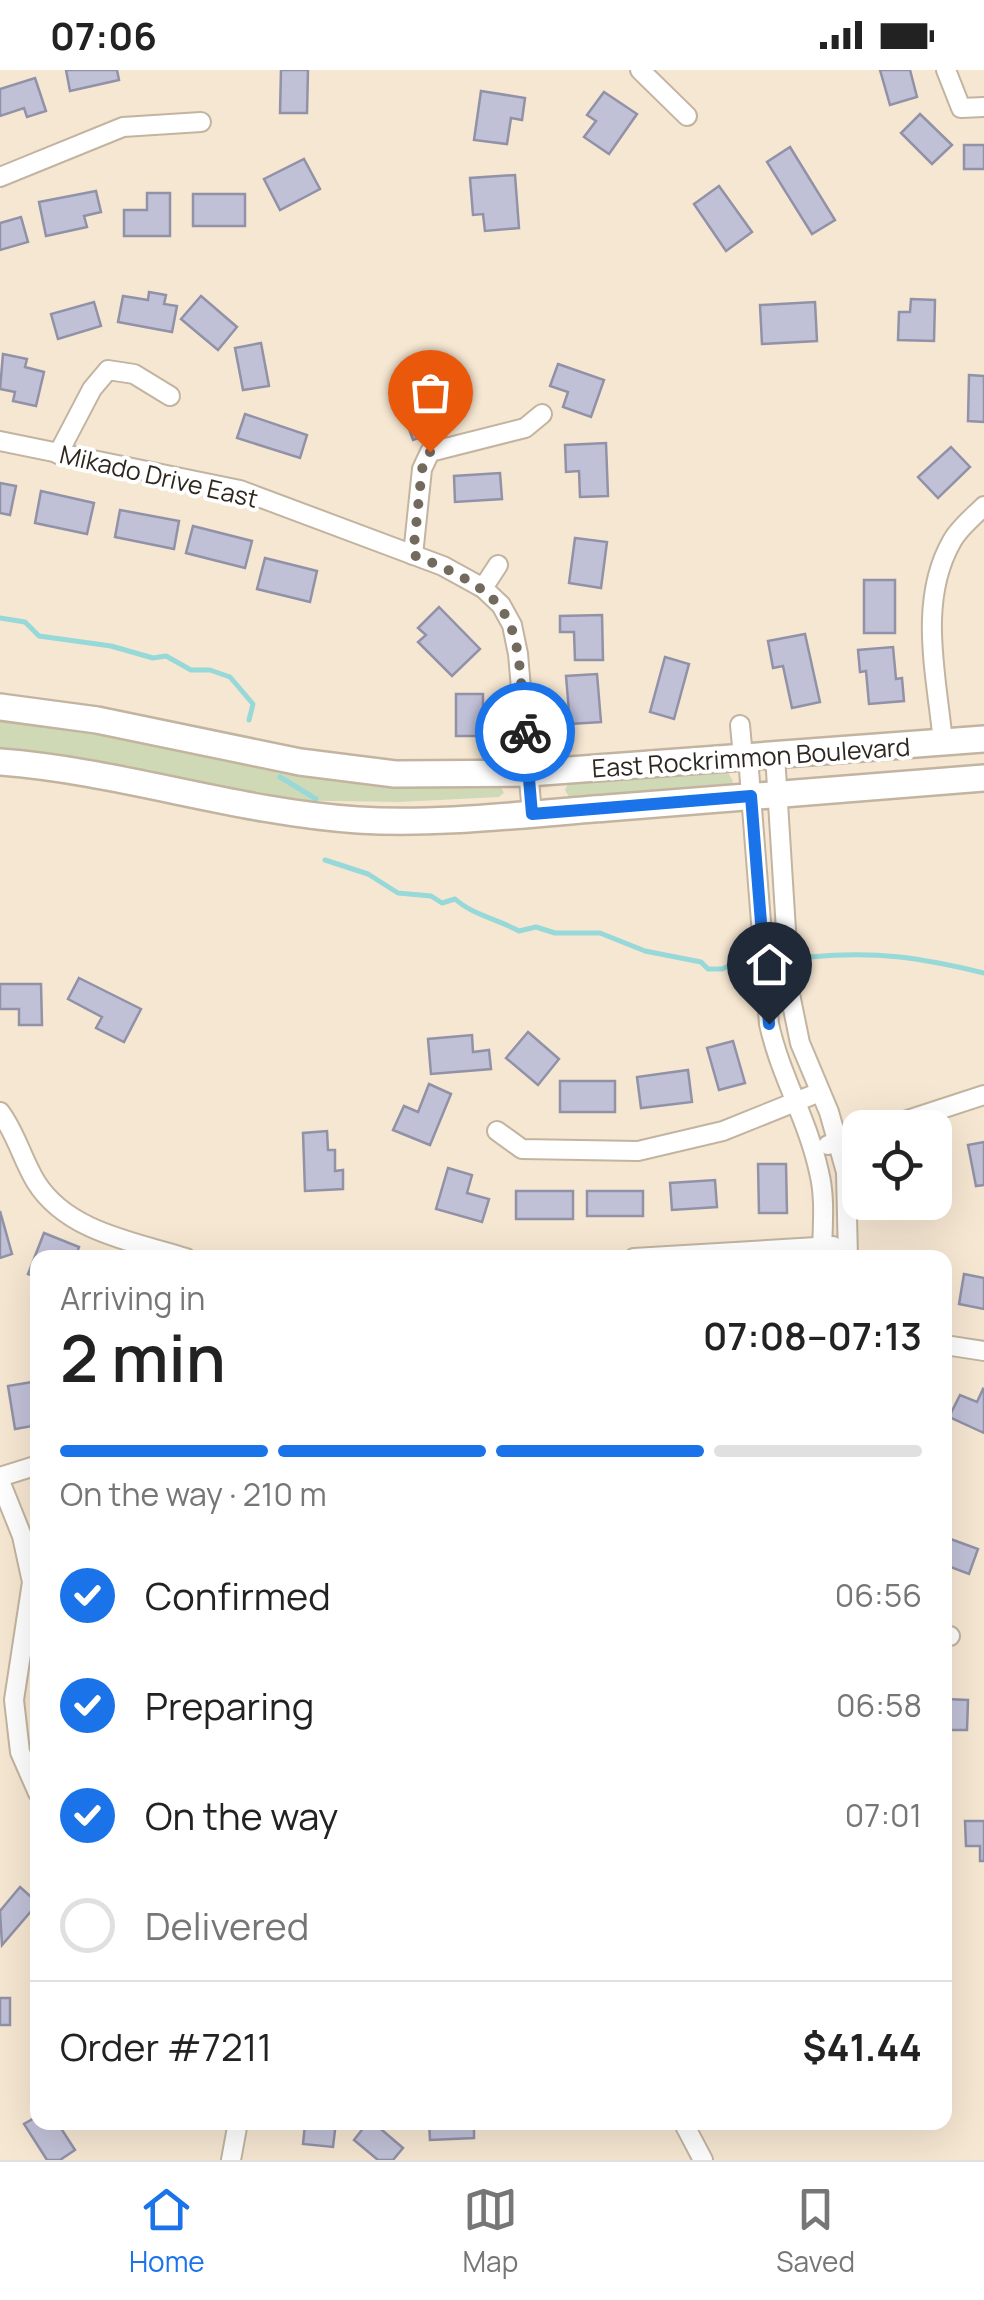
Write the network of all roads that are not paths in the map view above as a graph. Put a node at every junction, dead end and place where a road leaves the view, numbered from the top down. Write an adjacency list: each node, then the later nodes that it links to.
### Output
1 (640, 70): 4 (street)
2 (946, 70): 3 (street)
3 (984, 107)
4 (687, 116)
5 (202, 122): 6 (street)
6 (0, 177)
7 (170, 396): 10 (street)
8 (542, 414): 12 (street)
9 (0, 441): 10 (street, Mikado Drive East)
10 (58, 454): 12 (street, Mikado Drive East)
11 (984, 506): 18 (street)
12 (413, 555): 14 (street, Mikado Drive East)
13 (498, 565): 14 (street)
14 (483, 588): 21 (street, Mikado Drive East)
15 (0, 707): 21 (main road, East Rockrimmon Boulevard)
16 (740, 725): 19 (street)
17 (984, 738): 18 (main road, East Rockrimmon Boulevard)
18 (942, 743): 19 (main road, East Rockrimmon Boulevard)
19 (755, 757): 21 (main road, East Rockrimmon Boulevard); 23 (street); 24 (street)
20 (0, 762): 25 (main road, East Rockrimmon Boulevard)
21 (529, 772): 25 (street, Mikado Drive East)
22 (984, 778): 23 (main road, East Rockrimmon Boulevard)
23 (778, 795): 24 (main road, East Rockrimmon Boulevard); 26 (street)
24 (751, 796): 25 (main road, East Rockrimmon Boulevard); 28 (street)
25 (532, 814)
26 (820, 1092): 28 (street); 33 (street)
27 (984, 1095): 29 (street)
28 (796, 1102): 31 (street); 34 (street)
29 (938, 1110)
30 (0, 1112): 35 (street)
31 (497, 1132)
32 (842, 1141): 33 (street)
33 (838, 1142): 34 (street); 37 (street)
34 (814, 1149): 36 (street)
35 (160, 1250)
36 (822, 1250)
37 (849, 1250)
38 (952, 1345): 39 (street)
39 (984, 1352)
40 (30, 1469): 41 (street)
41 (0, 1479): 42 (street)
42 (30, 1566)
43 (30, 1625): 44 (street)
44 (30, 1775)
45 (236, 2130): 47 (street)
46 (687, 2130): 48 (street)
47 (230, 2160)
48 (703, 2160)

